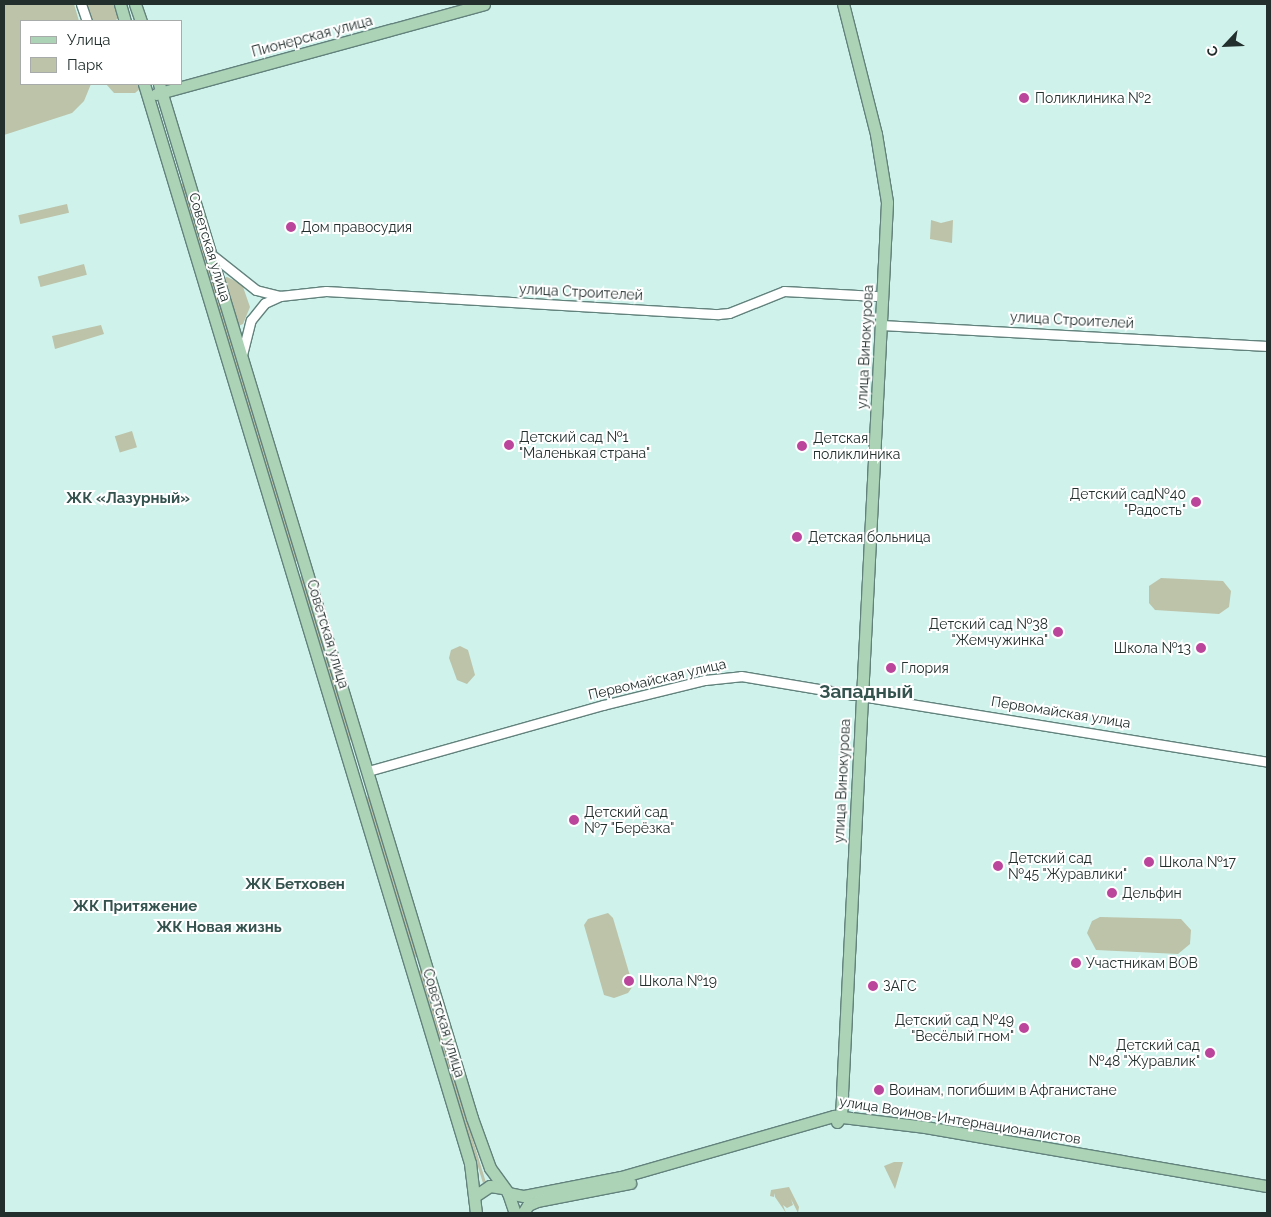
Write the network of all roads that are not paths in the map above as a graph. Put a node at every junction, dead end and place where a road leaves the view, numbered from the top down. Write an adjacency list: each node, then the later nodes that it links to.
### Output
1 (81, 4): 7 (street)
2 (120, 4): 8 (main road)
3 (135, 4): 9 (main road)
4 (484, 4): 11 (main road, Пионерская улица)
5 (836, 4): 10 (main road, улица Винокурова)
6 (843, 4): 10 (main road, улица Винокурова)
7 (87, 20)
8 (125, 20)
9 (140, 20)
10 (856, 68): 19 (main road, улица Винокурова)
11 (182, 83)
12 (144, 85): 14 (main road, Советская улица)
13 (161, 88): 14 (main road, Пионерская улица); 15 (main road, Советская улица)
14 (148, 96): 16 (main road, Советская улица)
15 (187, 173): 16 (main road); 17 (main road, Советская улица)
16 (173, 177): 24 (main road, Советская улица)
17 (212, 255): 18 (street, улица Строителей); 22 (main road, Советская улица)
18 (280, 296): 19 (street, улица Строителей); 22 (street, улица Строителей)
19 (880, 296): 20 (main road, улица Винокурова)
20 (878, 325): 21 (street, улица Строителей); 25 (main road, улица Винокурова)
21 (1267, 346)
22 (242, 356): 23 (main road, Советская улица)
23 (306, 565): 24 (main road); 27 (main road, Советская улица)
24 (293, 568): 28 (main road, Советская улица)
25 (858, 696): 26 (street, Первомайская улица); 27 (street, Первомайская улица); 31 (main road, улица Винокурова)
26 (1267, 762)
27 (368, 772): 28 (main road, Первомайская улица); 29 (main road, Советская улица)
28 (355, 775): 30 (main road, Советская улица)
29 (426, 962): 30 (main road); 35 (main road, Советская улица)
30 (412, 966): 37 (main road, Советская улица)
31 (837, 1118): 32 (main road, улица Воинов-Интернационалистов); 33 (main road, улица Воинов-Интернационалистов)
32 (1046, 1151): 34 (main road, улица Воинов-Интернационалистов); 36 (main road, улица Воинов-Интернационалистов)
33 (689, 1161): 35 (main road, улица Воинов-Интернационалистов); 40 (main road, улица Воинов-Интернационалистов)
34 (1267, 1186)
35 (505, 1191): 37 (main road, улица Воинов-Интернационалистов); 39 (main road, Советская улица)
36 (1267, 1192)
37 (475, 1196): 38 (main road, Советская улица)
38 (476, 1213)
39 (515, 1213)
40 (523, 1213)

